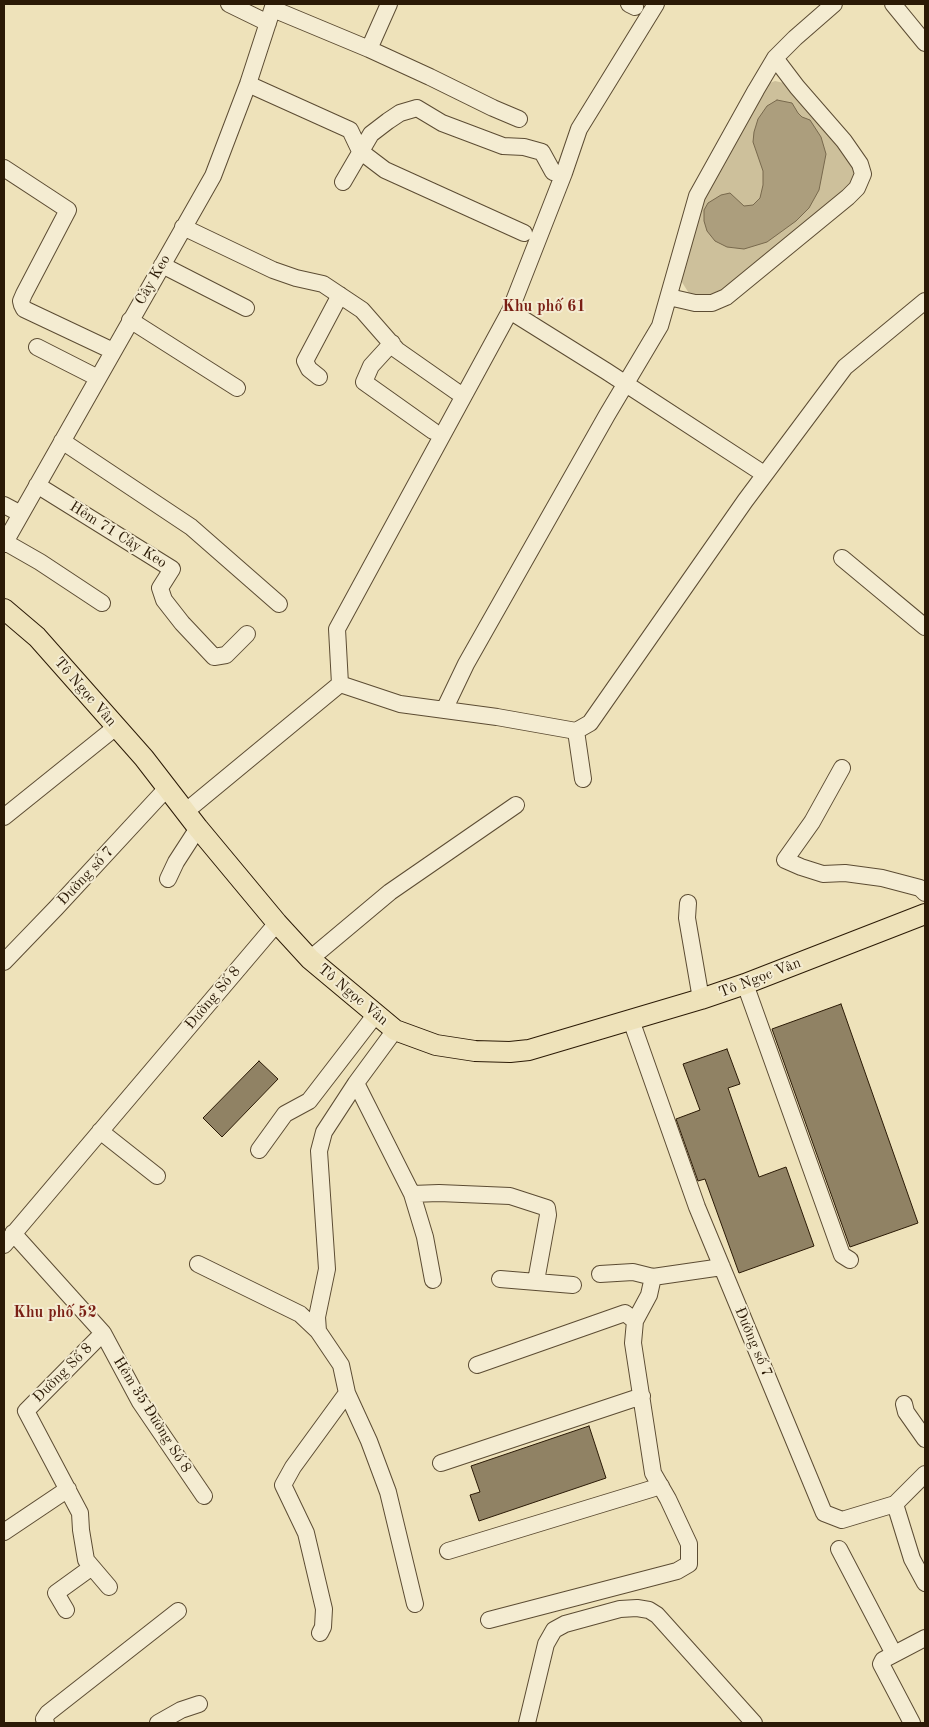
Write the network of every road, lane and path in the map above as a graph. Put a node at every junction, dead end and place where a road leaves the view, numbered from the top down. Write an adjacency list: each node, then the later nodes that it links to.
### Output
1 (229, 4): 6 (street)
2 (388, 4): 8 (street)
3 (656, 4): 23 (street)
4 (834, 4): 9 (street)
5 (893, 4): 7 (street)
6 (272, 12): 8 (street); 10 (street, Cây Keo)
7 (925, 43)
8 (369, 49): 11 (street)
9 (775, 58): 20 (street); 20 (street)
10 (248, 84): 12 (street); 16 (street, Cây Keo)
11 (519, 119)
12 (360, 151): 14 (street); 15 (street); 17 (street)
13 (4, 168): 27 (street)
14 (553, 172)
15 (343, 182)
16 (183, 228): 18 (street, Cây Keo); 19 (street)
17 (524, 233)
18 (162, 265): 22 (street); 24 (street, Cây Keo)
19 (340, 295): 25 (street); 28 (street)
20 (669, 297): 30 (street)
21 (925, 301): 35 (street)
22 (246, 308)
23 (510, 312): 30 (street); 46 (street)
24 (130, 320): 27 (street, Cây Keo); 31 (street)
25 (392, 343): 32 (street); 33 (street)
26 (37, 347): 29 (street)
27 (113, 351): 29 (street, Cây Keo)
28 (319, 376)
29 (98, 378): 34 (street, Cây Keo)
30 (626, 385): 35 (street); 47 (street)
31 (237, 388)
32 (457, 392)
33 (433, 431)
34 (62, 441): 36 (street, Cây Keo); 42 (street)
35 (764, 474): 49 (street)
36 (38, 484): 38 (street, Cây Keo); 45 (street, Hẻm 71 Cây Keo)
37 (4, 505): 38 (street)
38 (21, 514): 39 (street, Cây Keo)
39 (4, 543): 41 (street)
40 (842, 558): 44 (street)
41 (102, 604)
42 (279, 604)
43 (4, 608): 48 (main road, Tô Ngọc Vân)
44 (925, 627)
45 (247, 634)
46 (340, 684): 47 (street); 54 (street)
47 (444, 710): 49 (street)
48 (116, 727): 52 (main road, Tô Ngọc Vân); 55 (street)
49 (576, 731): 51 (street)
50 (842, 768): 58 (street)
51 (582, 780)
52 (167, 788): 54 (main road, Tô Ngọc Vân); 63 (street, Đường số 7)
53 (516, 805): 62 (street)
54 (185, 812): 56 (main road, Tô Ngọc Vân)
55 (4, 817)
56 (198, 828): 57 (street); 61 (main road, Tô Ngọc Vân)
57 (168, 879)
58 (925, 893)
59 (688, 903): 65 (street)
60 (925, 914): 64 (main road, Tô Ngọc Vân)
61 (276, 923): 62 (main road, Tô Ngọc Vân); 70 (street, Đường Số 8)
62 (310, 959): 66 (main road, Tô Ngọc Vân)
63 (4, 962)
64 (745, 984): 65 (main road, Tô Ngọc Vân); 75 (street)
65 (701, 999): 67 (main road, Tô Ngọc Vân)
66 (376, 1014): 68 (main road, Tô Ngọc Vân); 71 (street)
67 (630, 1020): 68 (main road, Tô Ngọc Vân); 77 (street, Đường số 7)
68 (395, 1030): 69 (street)
69 (356, 1083): 73 (street); 85 (street)
70 (100, 1131): 72 (street); 74 (street, Đường Số 8)
71 (259, 1150)
72 (157, 1176)
73 (412, 1194): 81 (street); 82 (street)
74 (8, 1239): 86 (street, Đường Số 8)
75 (850, 1260)
76 (198, 1264): 85 (street)
77 (722, 1267): 79 (street); 97 (street, Đường số 7)
78 (600, 1274): 79 (street)
79 (653, 1277): 84 (street)
80 (500, 1279): 82 (street)
81 (433, 1280)
82 (536, 1281): 83 (street)
83 (573, 1285)
84 (635, 1321): 87 (street); 89 (street)
85 (318, 1331): 88 (street)
86 (103, 1333): 95 (street, Đường Số 8); 96 (street, Hẻm 35 Đường Số 8)
87 (478, 1365)
88 (347, 1393): 104 (street); 108 (street)
89 (642, 1396): 92 (street); 94 (street)
90 (904, 1404): 91 (street)
91 (925, 1439)
92 (441, 1463)
93 (925, 1474): 97 (street)
94 (661, 1486): 100 (street); 107 (street)
95 (68, 1489): 98 (street); 101 (street, Đường Số 8)
96 (204, 1496)
97 (896, 1504): 102 (street)
98 (4, 1532)
99 (839, 1549): 110 (street)
100 (448, 1551)
101 (92, 1567): 103 (street, Đường Số 8); 105 (street)
102 (923, 1574)
103 (109, 1587)
104 (415, 1604)
105 (66, 1610)
106 (178, 1611): 112 (street)
107 (489, 1620)
108 (320, 1633)
109 (925, 1638): 110 (street)
110 (894, 1654): 116 (street)
111 (199, 1704): 113 (street)
112 (46, 1723)
113 (158, 1723)
114 (527, 1723): 115 (street)
115 (754, 1723)
116 (912, 1723)

